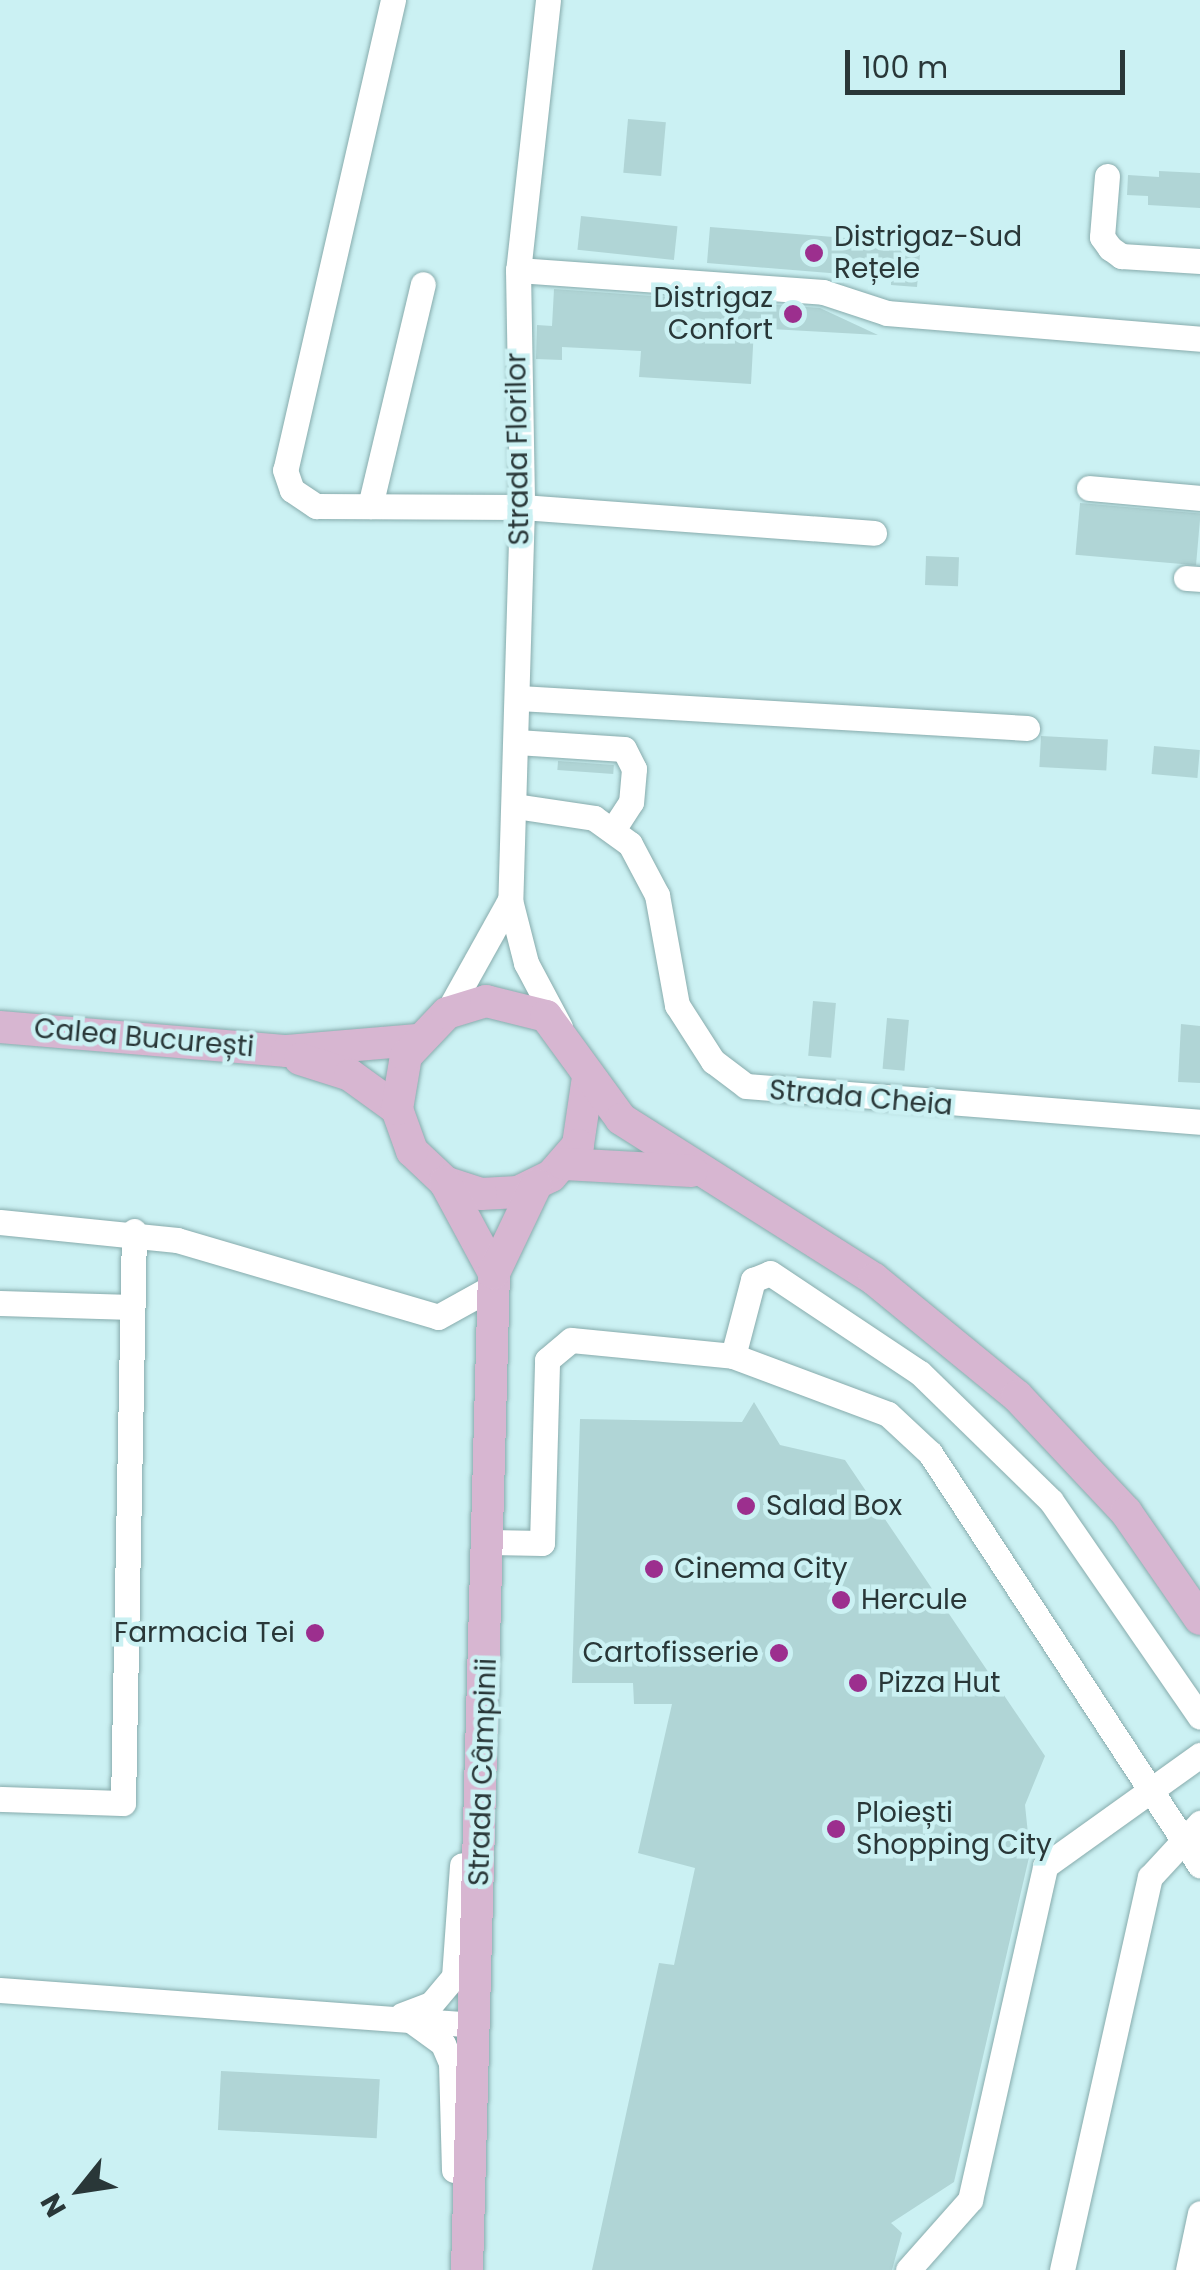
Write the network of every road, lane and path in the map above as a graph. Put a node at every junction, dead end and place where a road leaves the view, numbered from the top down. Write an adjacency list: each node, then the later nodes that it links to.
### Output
1 (393, 0): 10 (street)
2 (548, 0): 5 (street, Strada Florilor)
3 (1106, 176): 4 (street)
4 (1200, 261)
5 (518, 270): 7 (street); 11 (street, Strada Florilor)
6 (423, 284): 10 (street)
7 (1200, 339)
8 (1089, 488): 9 (street)
9 (1200, 498)
10 (370, 506): 11 (street)
11 (522, 507): 12 (street); 13 (street, Strada Florilor)
12 (874, 533)
13 (519, 698): 14 (street); 15 (street, Strada Florilor)
14 (1027, 728)
15 (517, 742): 16 (street, Strada Florilor); 17 (street)
16 (515, 806): 17 (street, Strada Cheia); 18 (street, Strada Florilor)
17 (613, 830): 26 (street, Strada Cheia)
18 (510, 900): 19 (street); 21 (street)
19 (446, 1013): 21 (main road); 22 (main road)
20 (0, 1027): 23 (main road, Calea București)
21 (562, 1030): 24 (main road)
22 (415, 1040): 23 (main road); 25 (main road)
23 (288, 1052): 25 (main road)
24 (588, 1077): 27 (main road); 28 (main road)
25 (397, 1109): 29 (main road)
26 (1200, 1122)
27 (564, 1164): 28 (main road); 30 (main road)
28 (692, 1170): 38 (main road)
29 (445, 1182): 30 (main road); 33 (main road)
30 (536, 1186): 33 (main road)
31 (0, 1222): 32 (street)
32 (134, 1232): 33 (street); 35 (street)
33 (494, 1280): 37 (main road, Strada Câmpinii)
34 (0, 1303): 35 (street)
35 (132, 1307): 43 (street)
36 (733, 1356): 37 (street); 39 (street); 42 (street)
37 (490, 1542): 40 (main road, Strada Câmpinii)
38 (1193, 1604)
39 (1200, 1717)
40 (484, 1728): 47 (street); 48 (main road, Strada Câmpinii)
41 (1200, 1755): 42 (street)
42 (1149, 1792): 44 (street); 52 (street)
43 (0, 1799)
44 (1192, 1831): 45 (street); 53 (street)
45 (1200, 1866)
46 (0, 1990): 47 (street)
47 (396, 2020): 48 (street); 50 (street)
48 (475, 2025): 51 (main road, Strada Câmpinii)
49 (1200, 2213): 54 (street)
50 (452, 2270)
51 (467, 2270)
52 (908, 2270)
53 (1062, 2270)
54 (1188, 2270)

